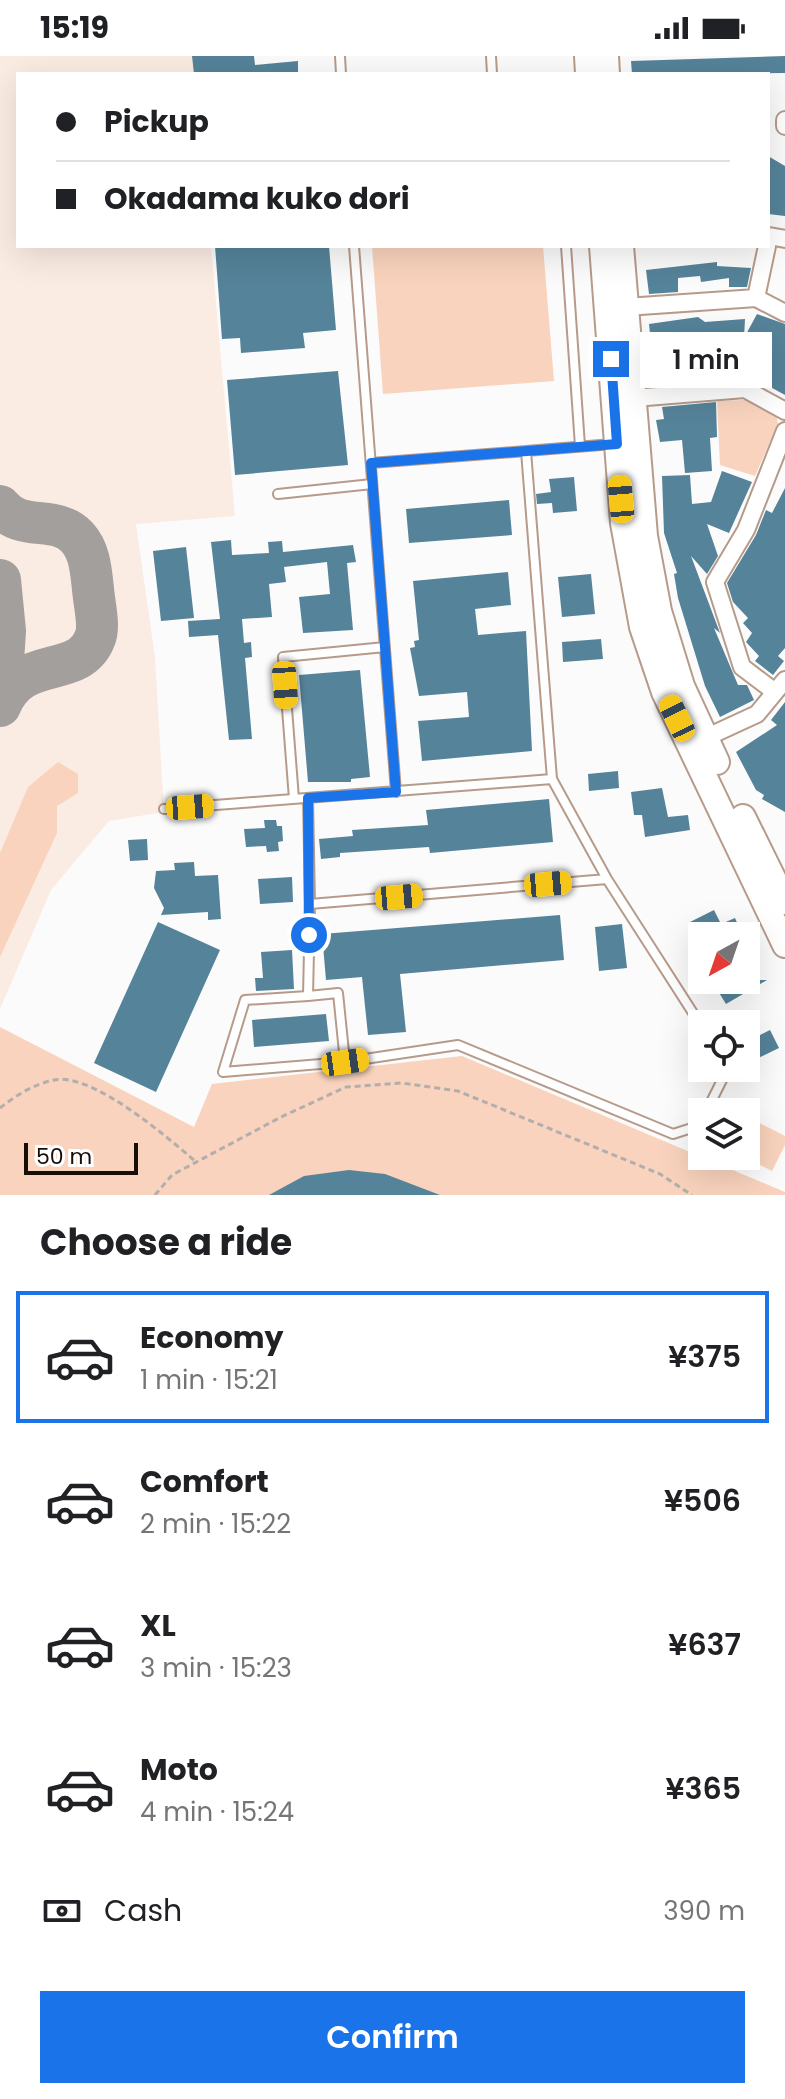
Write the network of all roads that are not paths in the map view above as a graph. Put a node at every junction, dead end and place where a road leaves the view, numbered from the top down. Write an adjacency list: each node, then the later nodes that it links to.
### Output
1 (354, 248): 15 (lane)
2 (566, 248): 13 (lane)
3 (602, 248): 12 (main road)
4 (621, 248): 7 (main road)
5 (767, 248): 6 (street)
6 (756, 298): 7 (street); 8 (street)
7 (626, 307): 9 (main road)
8 (785, 313)
9 (634, 398): 10 (street); 12 (main road)
10 (785, 411)
11 (785, 431): 19 (street)
12 (628, 443): 13 (lane); 20 (main road); 27 (main road)
13 (580, 446): 14 (lane)
14 (526, 451): 15 (lane); 21 (lane)
15 (371, 463): 16 (lane)
16 (372, 484): 17 (lane); 18 (lane)
17 (278, 494)
18 (385, 647): 22 (lane); 24 (lane)
19 (780, 686): 20 (street)
20 (705, 738): 27 (main road)
21 (552, 779): 22 (lane); 26 (lane)
22 (396, 792): 23 (lane)
23 (308, 798): 24 (lane); 28 (lane)
24 (294, 799): 25 (lane)
25 (164, 809)
26 (607, 879): 28 (lane); 31 (lane)
27 (778, 894): 29 (main road)
28 (310, 904): 30 (lane)
29 (785, 945)
30 (308, 996): 32 (lane); 32 (lane)
31 (691, 1010)
32 (345, 1062): 33 (lane)
33 (688, 1129)

